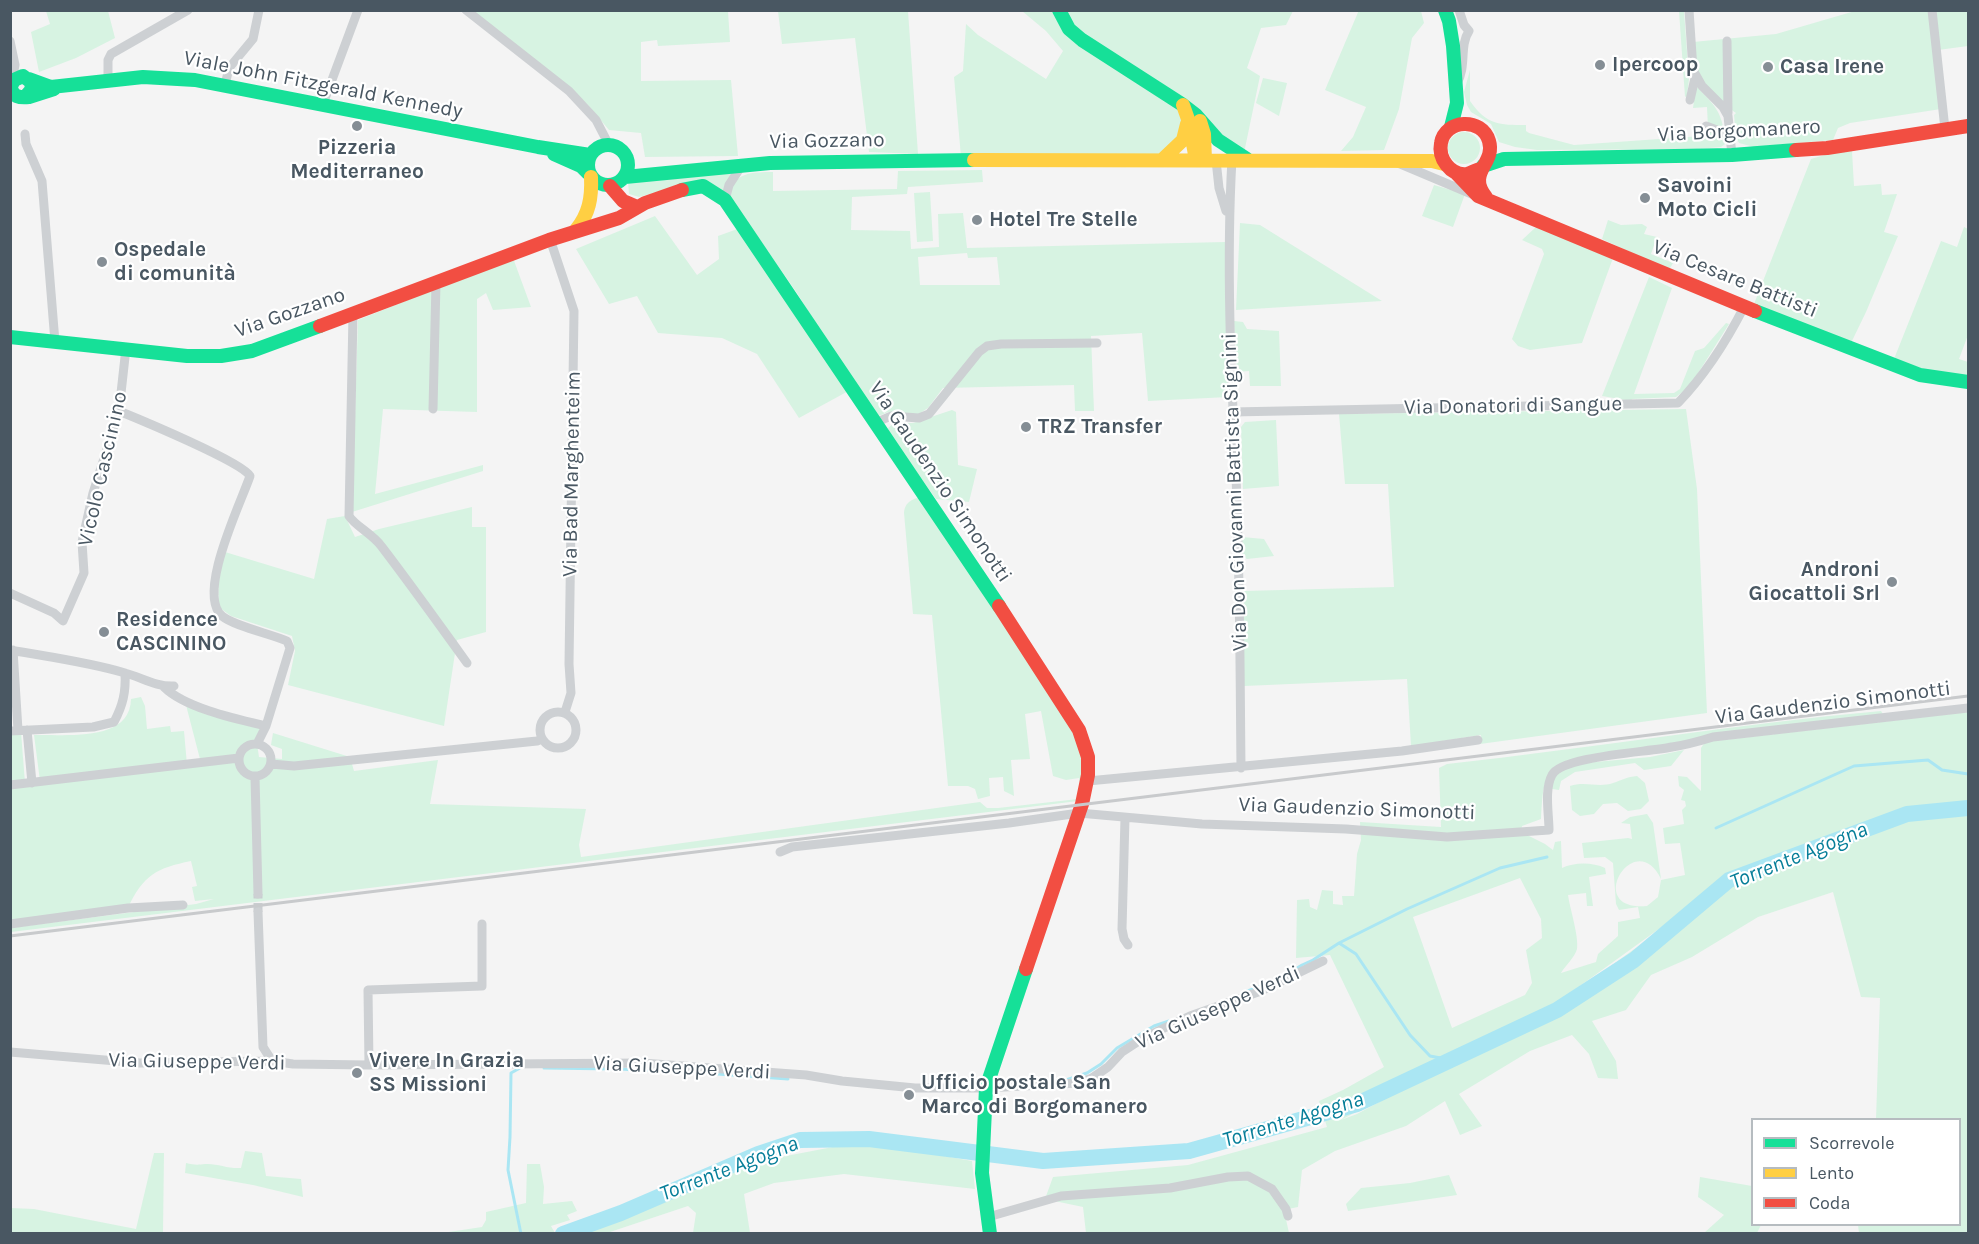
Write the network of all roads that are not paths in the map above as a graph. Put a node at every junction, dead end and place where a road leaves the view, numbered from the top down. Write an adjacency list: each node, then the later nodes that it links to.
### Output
1 (188, 10): 15 (street)
2 (259, 10): 17 (street)
3 (358, 10): 23 (street)
4 (466, 10): 35 (street)
5 (1059, 10): 24 (street)
6 (1445, 10): 19 (street)
7 (1459, 10): 19 (street)
8 (1689, 10): 14 (street)
9 (1932, 10): 30 (street)
10 (10, 41): 12 (street)
11 (1727, 41): 25 (street)
12 (15, 65): 13 (street); 16 (street)
13 (28, 78): 16 (street, Viale John Fitzgerald Kennedy); 18 (street, Viale John Fitzgerald Kennedy); 20 (street)
14 (1695, 78): 21 (street); 25 (street)
15 (108, 80): 17 (street, Viale John Fitzgerald Kennedy); 18 (street, Viale John Fitzgerald Kennedy)
16 (11, 83): 20 (street)
17 (225, 85): 23 (street, Viale John Fitzgerald Kennedy)
18 (62, 86): 20 (street, Viale John Fitzgerald Kennedy)
19 (1456, 86): 22 (street)
20 (18, 98)
21 (1690, 100)
22 (1457, 103): 26 (street); 29 (street)
23 (323, 104): 36 (street, Viale John Fitzgerald Kennedy)
24 (1189, 114): 40 (street); 42 (street); 43 (street)
25 (1728, 116): 32 (street)
26 (1475, 126): 29 (street); 34 (street)
27 (1706, 126): 32 (street)
28 (1968, 126): 30 (street, Via Borgomanero)
29 (1451, 127): 33 (street)
30 (1945, 129): 38 (street, Via Borgomanero)
31 (25, 134): 64 (street)
32 (1730, 135): 38 (street)
33 (1441, 141): 44 (street); 46 (street)
34 (1489, 142): 39 (street, Via Borgomanero); 48 (street)
35 (609, 145): 37 (street); 45 (street)
36 (538, 147): 37 (street, Viale John Fitzgerald Kennedy); 51 (street, Viale John Fitzgerald Kennedy)
37 (590, 155): 51 (street)
38 (1732, 155): 39 (street, Via Borgomanero)
39 (1533, 158): 48 (street, Via Borgomanero)
40 (1163, 159): 43 (street); 47 (street, Via Gozzano)
41 (1232, 159): 42 (street); 43 (street); 57 (street, Via Don Giovanni Battista Signini)
42 (1246, 159): 44 (street)
43 (1205, 160): 57 (street, Via Don Giovanni Battista Signini)
44 (1393, 161): 46 (street); 54 (street, Via Cesare Battisti)
45 (628, 162): 49 (street, Via Gozzano); 52 (street)
46 (1444, 164): 50 (street)
47 (742, 165): 49 (street, Via Gozzano); 55 (street, Via Gozzano)
48 (1481, 167): 50 (street); 54 (street)
49 (665, 172): 52 (street, Via Gozzano)
50 (1456, 173): 54 (street, Via Cesare Battisti)
51 (590, 175): 52 (street); 58 (street)
52 (614, 183): 56 (street); 58 (street)
53 (713, 192): 55 (street, Via Gaudenzio Simonotti); 56 (street, Via Gozzano)
54 (1484, 199): 61 (street, Via Cesare Battisti)
55 (725, 200): 71 (street, Via Gaudenzio Simonotti)
56 (641, 205): 58 (street, Via Gozzano)
57 (1228, 216): 70 (street, Via Don Giovanni Battista Signini)
58 (576, 230): 59 (street, Via Gozzano)
59 (550, 239): 60 (street, Via Gozzano); 77 (street, Via Bad Marghenteim)
60 (436, 283): 62 (street, Via Gozzano); 68 (street)
61 (1744, 307): 67 (street, Via Cesare Battisti); 70 (street, Via Donatori di Sangue)
62 (353, 314): 66 (street, Via Gozzano); 74 (street)
63 (10, 337): 64 (street, Via Gozzano)
64 (55, 342): 66 (street, Via Gozzano)
65 (1097, 343): 71 (street)
66 (126, 348): 69 (street, Vicolo Cascinino)
67 (1968, 382)
68 (433, 408)
69 (119, 411): 72 (street, Vicolo Cascinino); 78 (street)
70 (1232, 412): 85 (street, Via Don Giovanni Battista Signini)
71 (875, 423): 87 (street, Via Gaudenzio Simonotti)
72 (10, 593)
73 (12, 650): 75 (street); 79 (street)
74 (467, 663)
75 (125, 673): 78 (street); 79 (street)
76 (1968, 708): 91 (street, Via Gaudenzio Simonotti)
77 (565, 712): 80 (street); 80 (street)
78 (266, 726): 82 (street)
79 (19, 730): 88 (street)
80 (542, 739): 84 (street)
81 (1478, 740): 85 (street)
82 (257, 744): 83 (street); 84 (street)
83 (239, 758): 86 (street); 88 (street)
84 (271, 764): 86 (street)
85 (1240, 768): 87 (street)
86 (255, 777): 93 (street)
87 (1088, 781): 90 (street, Via Gaudenzio Simonotti)
88 (32, 783): 89 (street)
89 (10, 785)
90 (1079, 813): 91 (street, Via Gaudenzio Simonotti); 92 (street); 103 (street, Via Gaudenzio Simonotti)
91 (1125, 818): 98 (street)
92 (780, 852)
93 (258, 892)
94 (183, 905): 96 (street)
95 (258, 912): 101 (street)
96 (10, 924)
97 (482, 924): 102 (street)
98 (1128, 945)
99 (1323, 961): 103 (street, Via Giuseppe Verdi)
100 (10, 1053): 101 (street, Via Giuseppe Verdi)
101 (272, 1061): 102 (street, Via Giuseppe Verdi)
102 (369, 1065): 103 (street, Via Giuseppe Verdi)
103 (986, 1088): 105 (street, Via Gaudenzio Simonotti)
104 (1288, 1216): 105 (street)
105 (988, 1217): 106 (street, Via Gaudenzio Simonotti)
106 (990, 1233)

